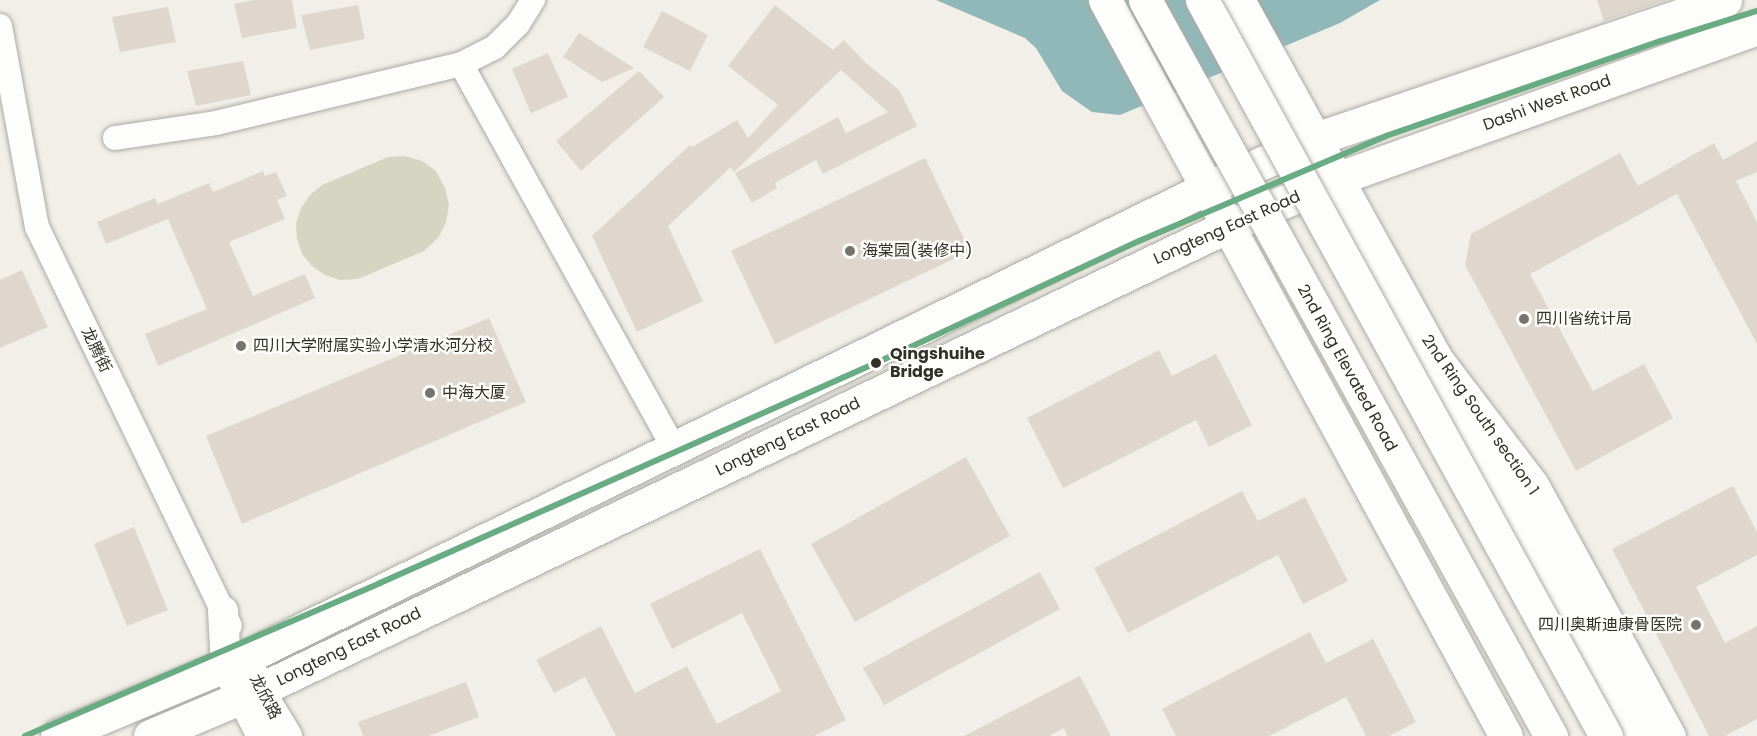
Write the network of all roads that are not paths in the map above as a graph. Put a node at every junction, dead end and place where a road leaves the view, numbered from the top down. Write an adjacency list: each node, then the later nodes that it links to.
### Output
1 (533, 0): 9 (street)
2 (1105, 0): 13 (main road)
3 (1145, 0): 25 (main road, 2nd Ring Elevated Road, bridge)
4 (1202, 0): 26 (main road, bridge)
5 (1238, 0): 11 (main road, 2nd Ring South section 1)
6 (1725, 0): 11 (main road)
7 (0, 26): 17 (street, 龙腾街)
8 (1757, 28): 12 (main road, Dashi West Road)
9 (461, 64): 10 (street); 16 (street)
10 (115, 138)
11 (1315, 139): 12 (main road, 2nd Ring South section 1); 13 (main road)
12 (1336, 179): 14 (main road, Longteng East Road); 15 (main road, 2nd Ring South section 1)
13 (1207, 188): 14 (main road); 16 (main road)
14 (1228, 226): 19 (main road, Longteng East Road); 24 (main road)
15 (1436, 359): 27 (main road); 28 (main road, 2nd Ring South section 1)
16 (673, 447): 18 (main road)
17 (223, 611): 18 (street, 龙欣路)
18 (236, 662): 19 (street, 龙欣路); 20 (main road)
19 (250, 694): 21 (main road, Longteng East Road); 22 (street); 23 (street, 龙欣路)
20 (57, 736)
21 (150, 736)
22 (262, 736)
23 (287, 736)
24 (1506, 736)
25 (1551, 736)
26 (1606, 736)
27 (1641, 736)
28 (1669, 736)

